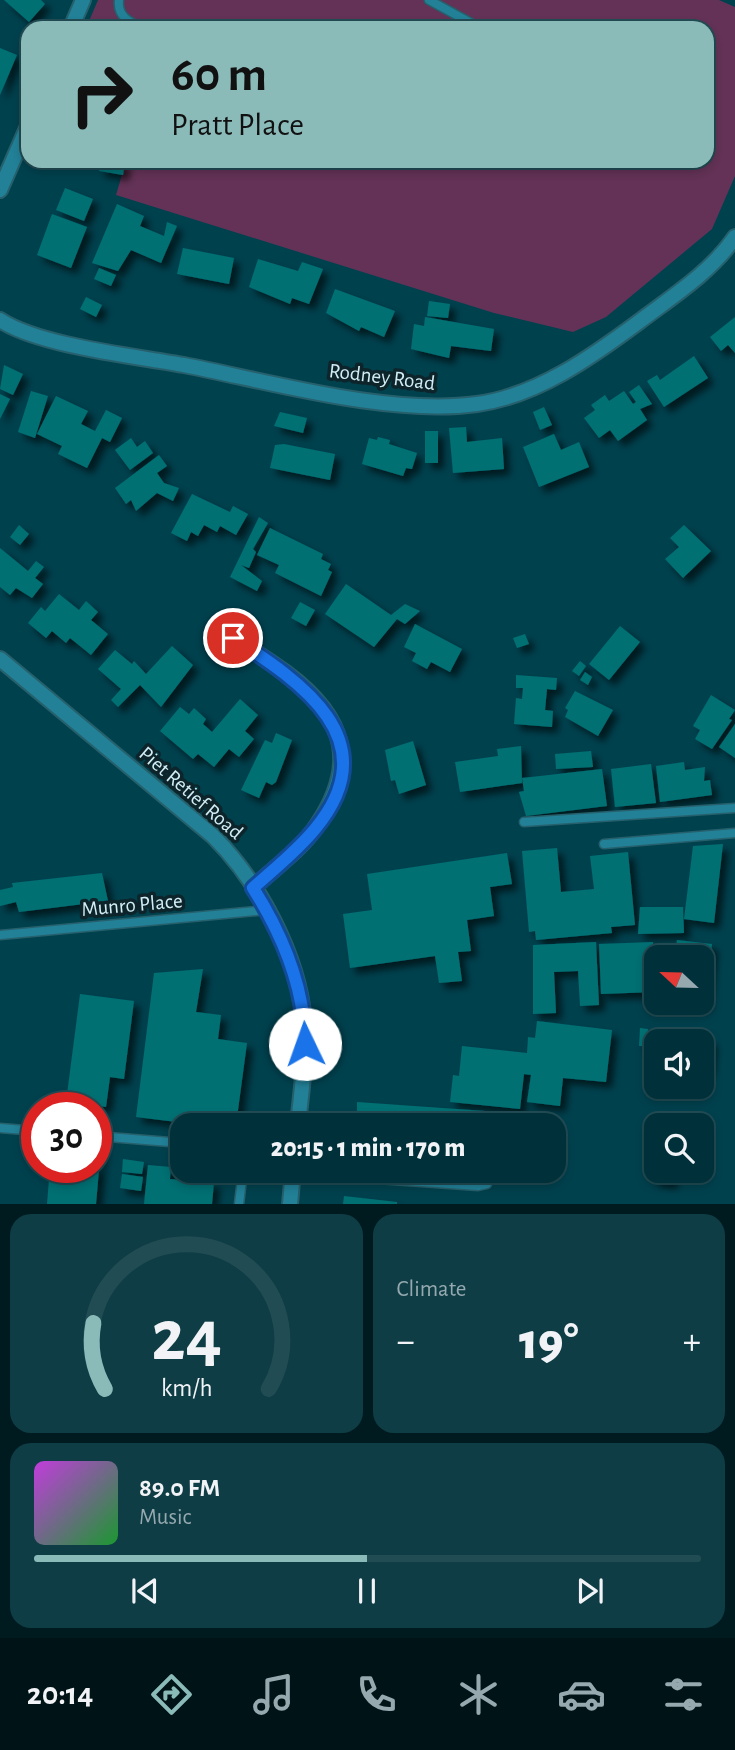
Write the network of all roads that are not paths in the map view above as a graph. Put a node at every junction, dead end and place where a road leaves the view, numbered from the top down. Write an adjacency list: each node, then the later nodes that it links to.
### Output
1 (83, 0): 4 (street)
2 (119, 0): 5 (lane)
3 (429, 0): 6 (lane)
4 (74, 21)
5 (128, 21)
6 (467, 21)
7 (21, 142): 8 (street)
8 (0, 190)
9 (735, 237): 10 (street, Rodney Road)
10 (0, 320)
11 (218, 631): 17 (street)
12 (0, 659): 17 (street, Piet Retief Road)
13 (735, 808): 14 (lane)
14 (524, 822)
15 (735, 833): 16 (lane)
16 (604, 844)
17 (253, 888): 18 (street, Piet Retief Road)
18 (267, 910): 19 (lane, Munro Place); 20 (street, Piet Retief Road)
19 (0, 936)
20 (299, 1113)
21 (0, 1128): 22 (lane)
22 (21, 1130)
23 (112, 1137): 24 (lane)
24 (170, 1142)
25 (242, 1183): 29 (lane)
26 (292, 1183): 31 (street)
27 (438, 1183): 28 (lane)
28 (487, 1183)
29 (239, 1204): 30 (lane)
30 (248, 1204)
31 (290, 1204)

